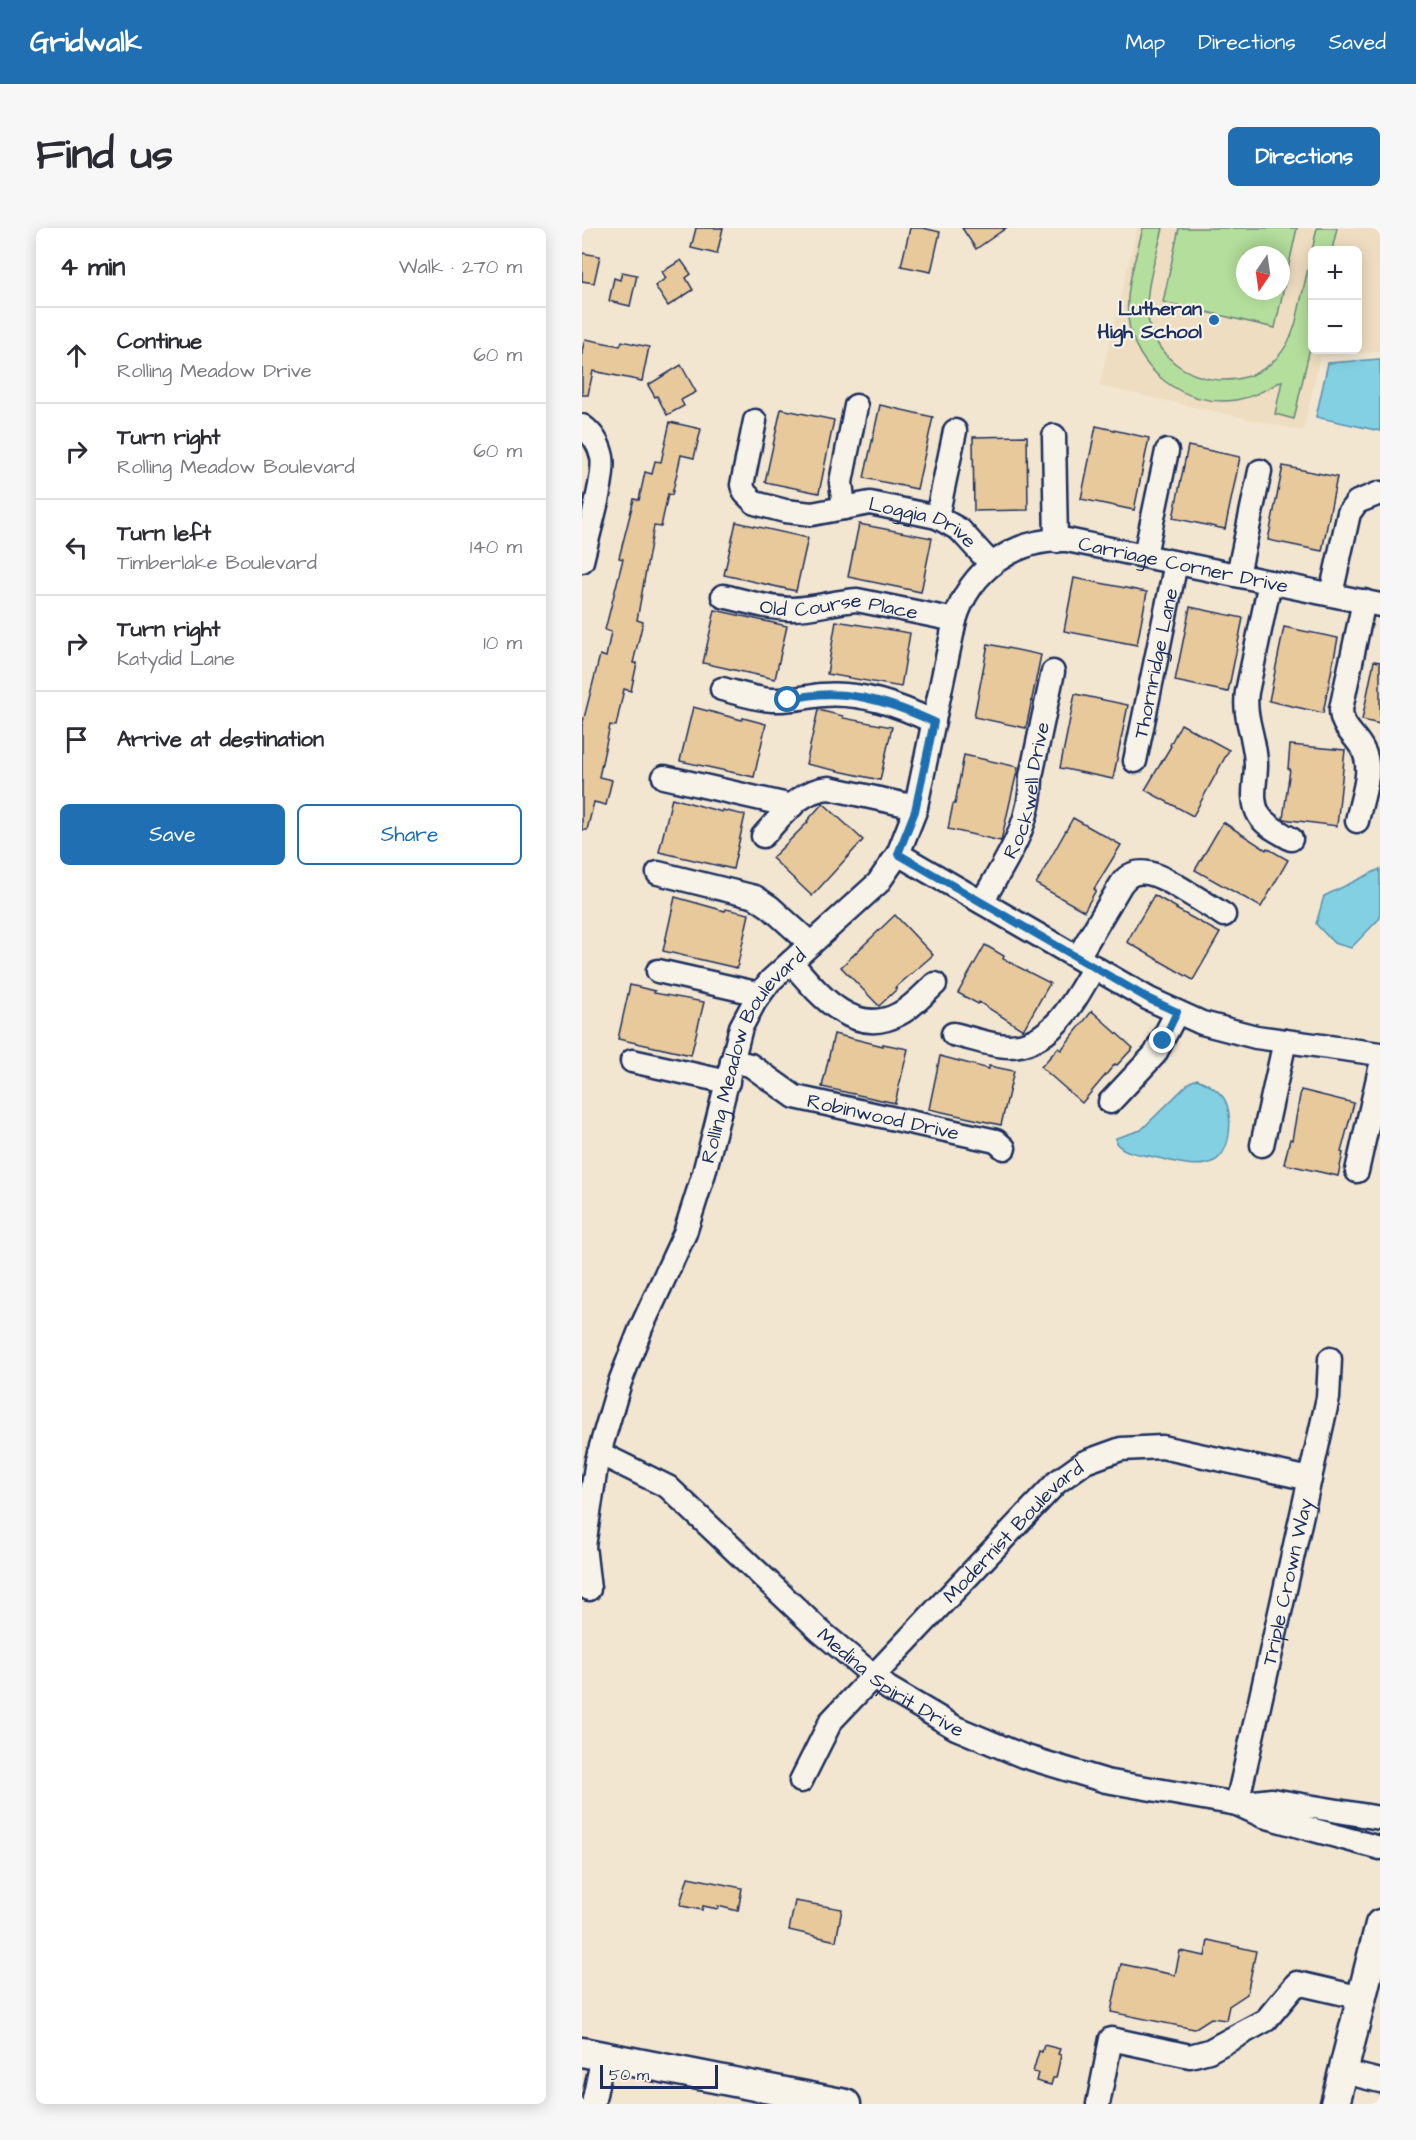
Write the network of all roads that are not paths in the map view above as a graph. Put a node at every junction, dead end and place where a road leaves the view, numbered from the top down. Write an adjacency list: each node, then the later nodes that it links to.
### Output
1 (856, 406): 9 (street)
2 (755, 421): 9 (street, Loggia Drive)
3 (582, 426): 13 (street)
4 (955, 431): 10 (street)
5 (1054, 436): 11 (street)
6 (1167, 451): 12 (street)
7 (1260, 471): 16 (street)
8 (1380, 493): 18 (street)
9 (844, 508): 10 (street, Loggia Drive)
10 (937, 517): 15 (street, Loggia Drive)
11 (1056, 541): 12 (street, Carriage Corner Drive); 15 (street, Carriage Corner Drive)
12 (1145, 555): 14 (street, Carriage Corner Drive)
13 (582, 561)
14 (1176, 563): 16 (street, Carriage Corner Drive); 25 (street, Thornridge Lane)
15 (991, 564): 21 (street, Rolling Meadow Boulevard)
16 (1238, 575): 17 (street, Carriage Corner Drive)
17 (1270, 582): 18 (street, Carriage Corner Drive); 31 (street)
18 (1331, 594): 20 (street, Carriage Corner Drive)
19 (723, 596): 21 (street, Old Course Place)
20 (1372, 603): 29 (street)
21 (955, 620): 24 (street, Rolling Meadow Boulevard)
22 (1053, 672): 34 (street, Rockwell Drive)
23 (722, 689): 24 (street)
24 (934, 722): 28 (street, Rolling Meadow Boulevard)
25 (1135, 761)
26 (664, 777): 27 (street)
27 (792, 806): 28 (street); 30 (street)
28 (916, 807): 32 (street, Rolling Meadow Boulevard)
29 (1357, 821)
30 (763, 836)
31 (1291, 839)
32 (898, 854): 34 (street); 36 (street, Rolling Meadow Boulevard)
33 (658, 873): 36 (street)
34 (982, 902): 38 (street)
35 (1224, 915): 38 (street)
36 (811, 944): 37 (street, Rolling Meadow Boulevard)
37 (791, 962): 40 (street); 41 (street, Rolling Meadow Boulevard)
38 (1086, 962): 42 (street); 43 (street)
39 (658, 971): 41 (street)
40 (935, 984)
41 (760, 994): 48 (street, Rolling Meadow Boulevard)
42 (1177, 1012): 44 (street); 49 (street)
43 (953, 1034)
44 (1285, 1041): 45 (street); 50 (street)
45 (1380, 1054)
46 (632, 1061): 48 (street, Robinwood Drive)
47 (1380, 1069): 52 (street)
48 (730, 1072): 51 (street, Robinwood Drive); 54 (street, Rolling Meadow Boulevard)
49 (1110, 1101)
50 (1262, 1145)
51 (1004, 1148)
52 (1357, 1171)
53 (1330, 1359): 55 (street, Triple Crown Way)
54 (599, 1452): 56 (street, Rolling Meadow Boulevard); 57 (street, Medina Spirit Drive)
55 (1310, 1479): 57 (street, Modernist Boulevard); 59 (street, Triple Crown Way)
56 (589, 1589)
57 (873, 1676): 58 (street, Modernist Boulevard); 59 (street, Medina Spirit Drive)
58 (801, 1781)
59 (1237, 1804): 60 (street, Medina Spirit Drive); 61 (street, Medina Spirit Drive)
60 (1380, 1818)
61 (1380, 1848)
62 (1380, 1924): 63 (main road)
63 (1362, 1998): 65 (main road); 69 (street)
64 (592, 2054): 67 (main road); 68 (street)
65 (1344, 2072): 66 (street); 70 (main road)
66 (1380, 2080)
67 (837, 2103)
68 (593, 2104)
69 (1098, 2104)
70 (1335, 2104)

